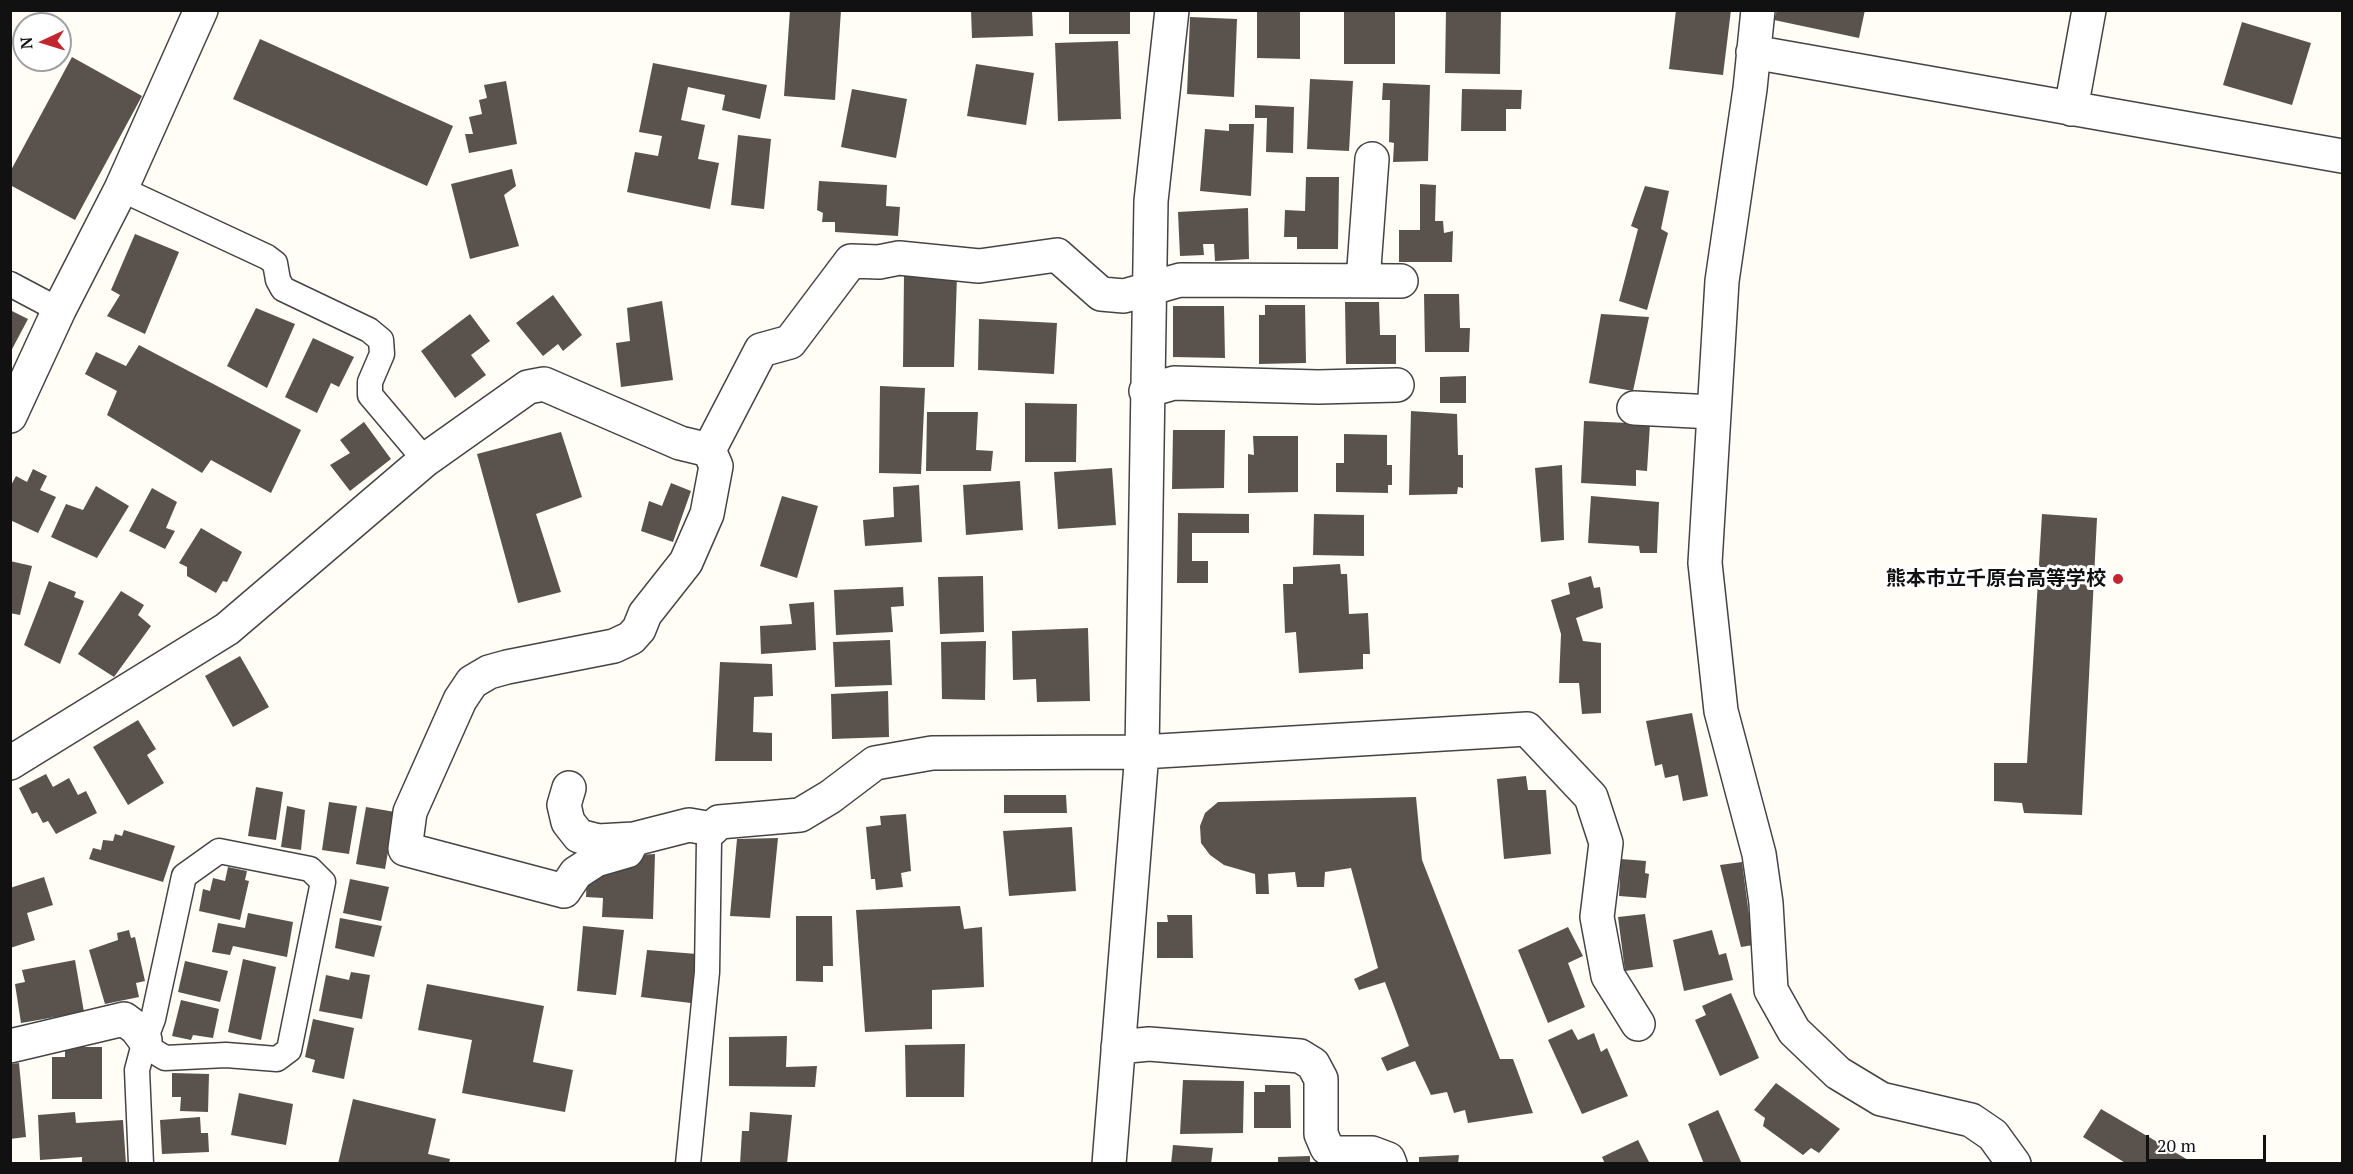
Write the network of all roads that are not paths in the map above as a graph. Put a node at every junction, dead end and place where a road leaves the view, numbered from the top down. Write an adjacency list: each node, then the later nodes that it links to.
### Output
1 (201, 10): 9 (street)
2 (1172, 10): 13 (street)
3 (1758, 10): 5 (street)
4 (2089, 10): 6 (street)
5 (1753, 52): 6 (street); 18 (street)
6 (2071, 110): 7 (street)
7 (2343, 156)
8 (1372, 159): 10 (street)
9 (121, 189): 14 (street); 21 (lane)
10 (1363, 281): 11 (street); 13 (street)
11 (1401, 281)
12 (10, 284): 14 (lane)
13 (1149, 288): 16 (street); 20 (street)
14 (59, 310): 19 (street)
15 (1397, 385): 16 (street)
16 (1146, 392): 22 (street)
17 (1634, 408): 18 (street)
18 (1713, 412): 35 (street)
19 (10, 416)
20 (709, 450): 21 (street); 26 (street)
21 (425, 460): 23 (street)
22 (1142, 752): 25 (street); 27 (street); 30 (street)
23 (10, 763)
24 (568, 788): 26 (street)
25 (712, 829): 26 (street); 32 (lane)
26 (634, 838)
27 (1638, 1024)
28 (145, 1040): 28 (lane); 29 (street); 31 (lane)
29 (10, 1046)
30 (1118, 1047): 33 (street); 34 (street)
31 (141, 1164)
32 (688, 1164)
33 (1109, 1164)
34 (1390, 1164)
35 (2014, 1164)

